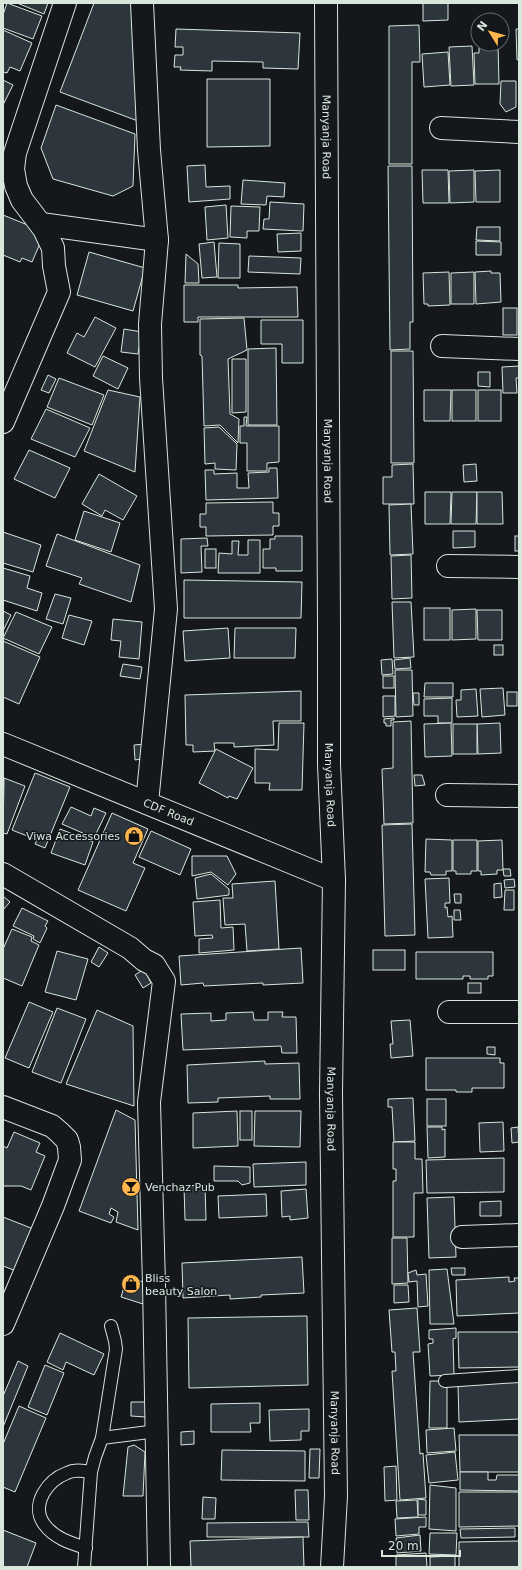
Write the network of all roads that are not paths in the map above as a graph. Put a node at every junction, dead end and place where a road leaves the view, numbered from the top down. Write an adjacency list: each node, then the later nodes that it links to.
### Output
1 (65, 3): 6 (street)
2 (142, 3): 7 (street)
3 (326, 3): 18 (street, Manyanja Road)
4 (442, 128): 5 (street)
5 (519, 132)
6 (41, 224): 7 (street); 10 (street)
7 (157, 240): 16 (street)
8 (442, 346): 9 (street)
9 (519, 349)
10 (3, 422)
11 (448, 566): 12 (street)
12 (519, 567)
13 (3, 744): 16 (street, CDF Road)
14 (447, 795): 15 (street)
15 (519, 796)
16 (147, 804): 18 (street, CDF Road)
17 (3, 874): 28 (street)
18 (334, 880): 34 (street, Manyanja Road)
19 (449, 1012): 20 (street)
20 (519, 1012)
21 (3, 1107): 24 (street)
22 (519, 1235): 23 (street)
23 (462, 1237)
24 (4, 1320)
25 (111, 1326): 29 (lane)
26 (519, 1376): 27 (lane)
27 (445, 1380)
28 (156, 1431): 29 (lane); 33 (street)
29 (102, 1438): 30 (lane)
30 (91, 1472): 31 (lane); 31 (lane)
31 (86, 1548): 32 (lane)
32 (84, 1567)
33 (159, 1567)
34 (332, 1567)

